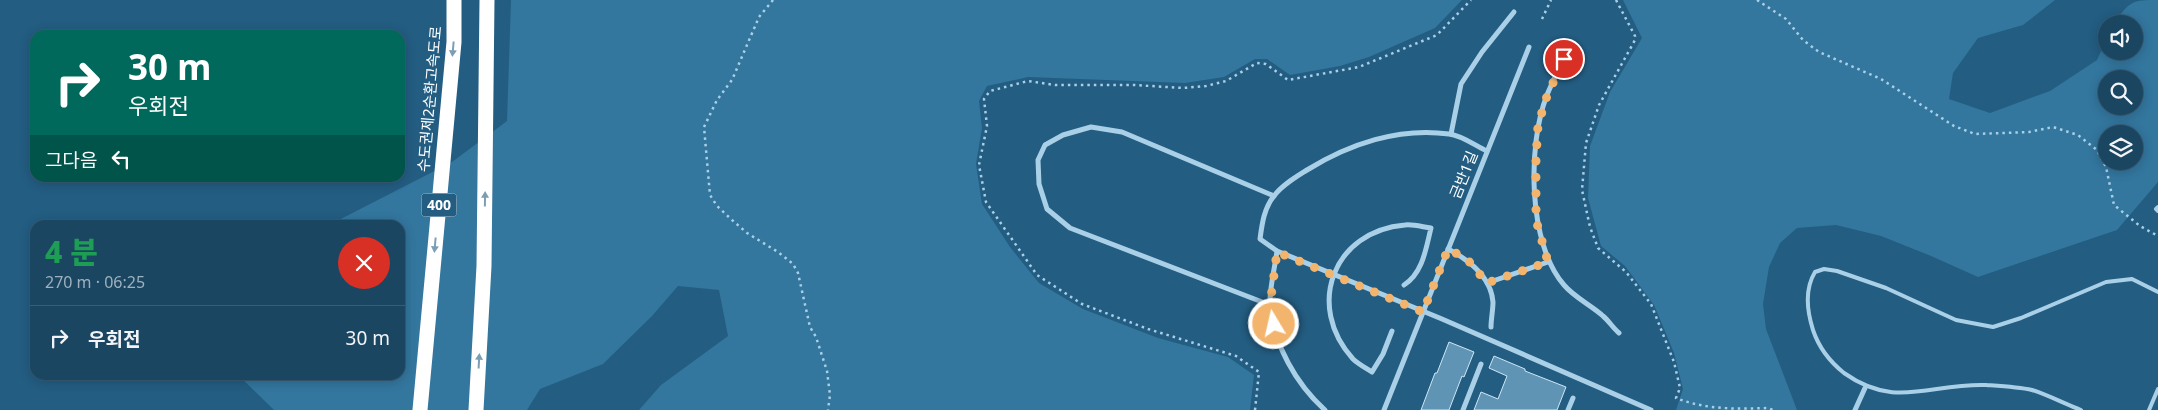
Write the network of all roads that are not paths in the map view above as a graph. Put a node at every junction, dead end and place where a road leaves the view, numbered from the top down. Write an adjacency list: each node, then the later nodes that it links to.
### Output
1 (454, 0): 27 (highway, 수도권제2순환고속도로 / 400, one-way to 27)
2 (487, 0): 28 (highway, one-way to 2)
3 (1514, 12): 6 (street)
4 (1570, 43): 13 (street)
5 (1529, 46): 7 (street, 금반1길)
6 (1451, 134): 7 (street); 8 (street)
7 (1487, 151): 11 (street, 금반1길)
8 (1274, 196): 12 (street); 18 (street)
9 (2158, 207): 10 (lane)
10 (2158, 211)
11 (1448, 249): 15 (street); 19 (street, 금반1길)
12 (1277, 252): 14 (street); 18 (street)
13 (1548, 262): 15 (street); 22 (street)
14 (1332, 274): 16 (street); 19 (street); 21 (street)
15 (1487, 283): 20 (street)
16 (1404, 285)
17 (2158, 292): 24 (lane)
18 (1270, 305): 29 (street)
19 (1423, 312): 30 (street, 금반1길); 33 (street)
20 (1490, 327)
21 (1392, 331)
22 (1618, 333)
23 (1481, 364): 31 (street)
24 (1865, 388): 34 (street); 35 (lane)
25 (2158, 389): 36 (lane)
26 (1573, 398): 32 (street)
27 (420, 410)
28 (476, 410)
29 (1325, 410)
30 (1384, 410)
31 (1463, 410)
32 (1568, 410)
33 (1651, 410)
34 (1855, 410)
35 (2081, 410)
36 (2150, 410)

